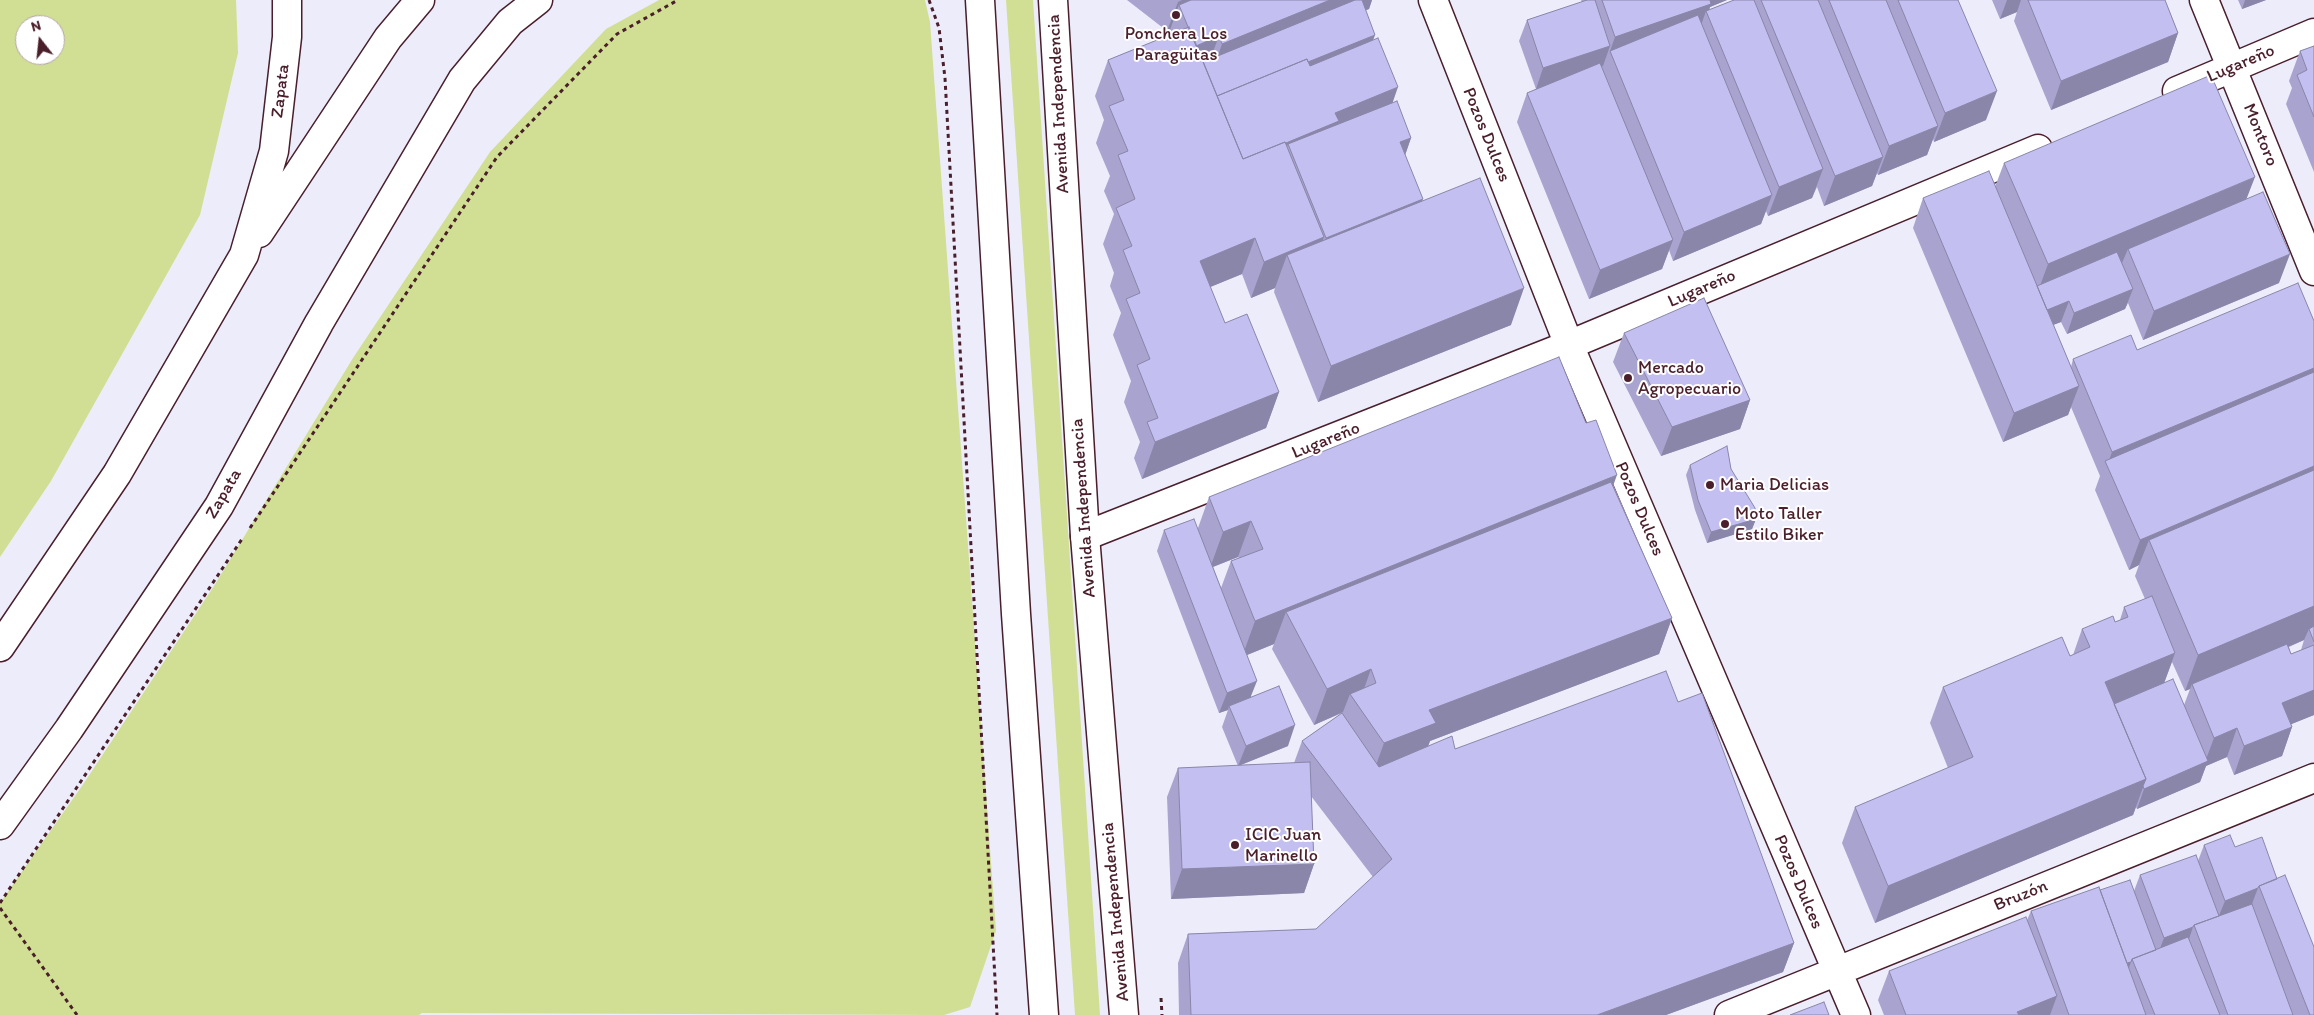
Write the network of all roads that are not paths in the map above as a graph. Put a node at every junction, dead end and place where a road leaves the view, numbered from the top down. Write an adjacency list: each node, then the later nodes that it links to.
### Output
1 (287, 0): 12 (main road, Zapata)
2 (420, 0): 12 (main road)
3 (538, 0): 18 (main road, Zapata)
4 (980, 0): 20 (main road)
5 (1053, 0): 15 (main road, Avenida Independencia)
6 (1433, 0): 14 (main road, Pozos Dulces)
7 (2204, 0): 9 (main road, Montoro)
8 (2314, 34): 9 (main road, Lugareño)
9 (2233, 68): 10 (main road, Lugareño); 13 (main road, Montoro)
10 (2150, 102)
11 (2058, 141): 14 (main road, Lugareño)
12 (244, 255): 16 (main road, Zapata)
13 (2314, 271)
14 (1569, 345): 15 (main road, Lugareño); 19 (main road, Pozos Dulces)
15 (1085, 536): 21 (main road, Avenida Independencia)
16 (0, 647)
17 (2314, 778): 19 (main road, Bruzón)
18 (0, 825)
19 (1836, 970): 22 (main road, Bruzón); 23 (main road, Pozos Dulces)
20 (1044, 1015)
21 (1124, 1015)
22 (1729, 1015)
23 (1856, 1015)

